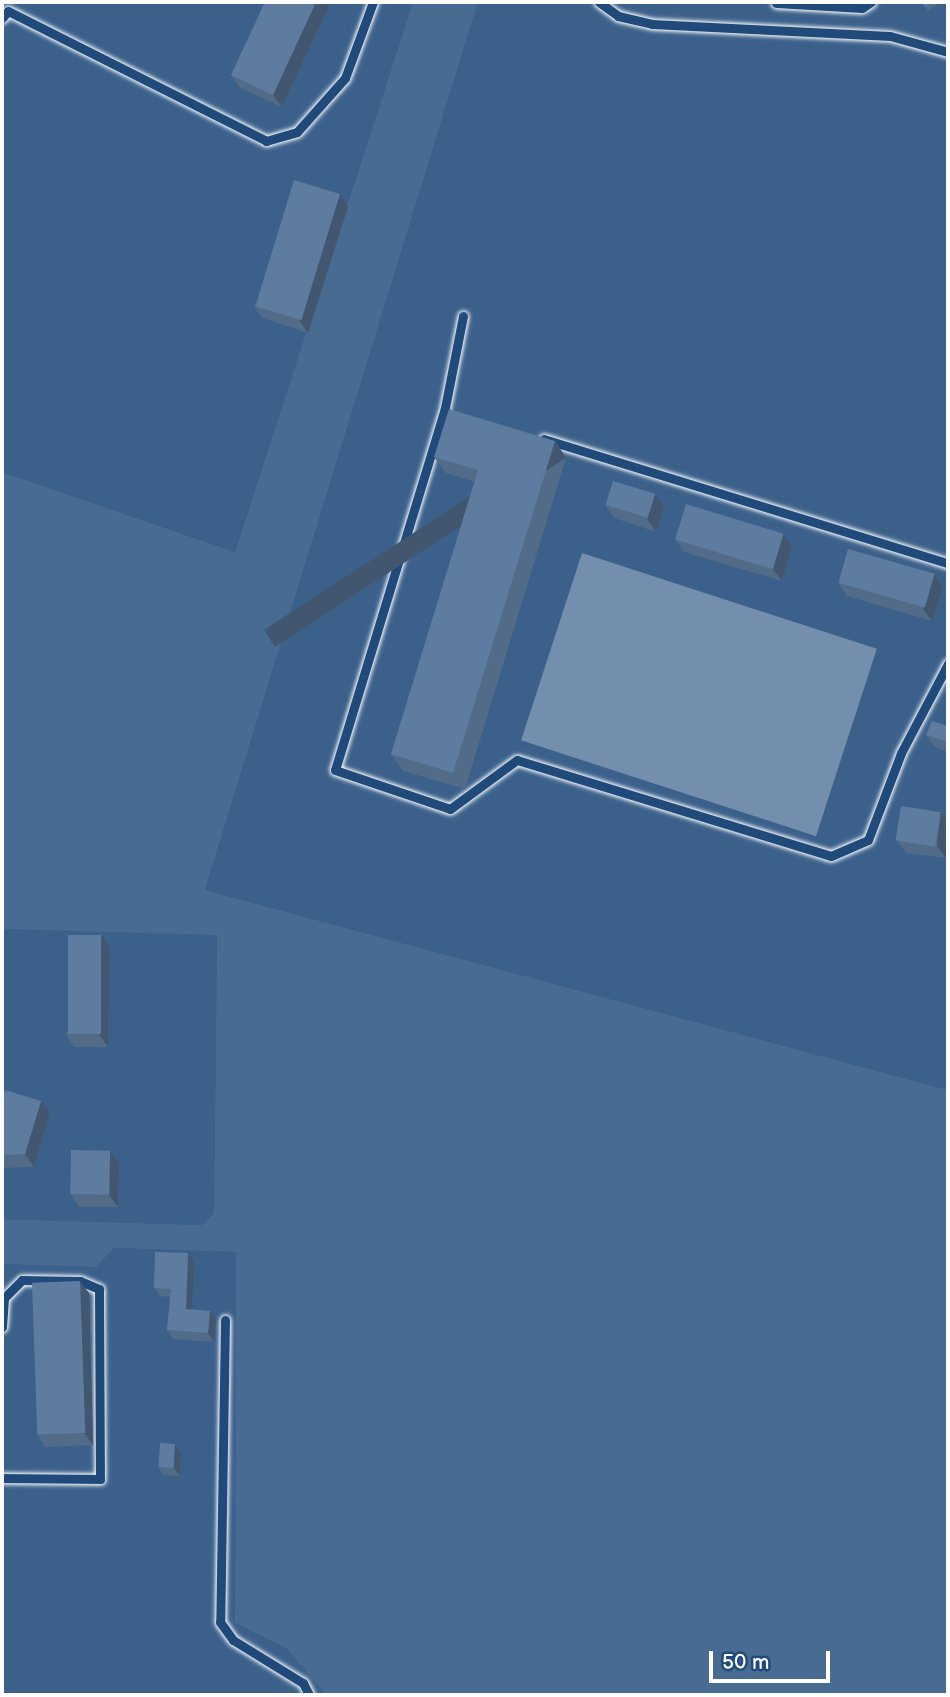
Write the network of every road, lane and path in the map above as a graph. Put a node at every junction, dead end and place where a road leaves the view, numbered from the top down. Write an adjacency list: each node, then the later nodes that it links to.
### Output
1 (373, 2): 5 (lane)
2 (599, 2): 6 (lane)
3 (773, 2): 4 (lane)
4 (871, 2)
5 (2, 18)
6 (948, 52)
7 (463, 316): 8 (lane)
8 (445, 408): 9 (lane); 12 (lane)
9 (459, 412)
10 (525, 433): 11 (lane)
11 (948, 563)
12 (948, 664)
13 (225, 1320): 16 (lane)
14 (2, 1327): 15 (lane)
15 (2, 1478)
16 (309, 1695)

